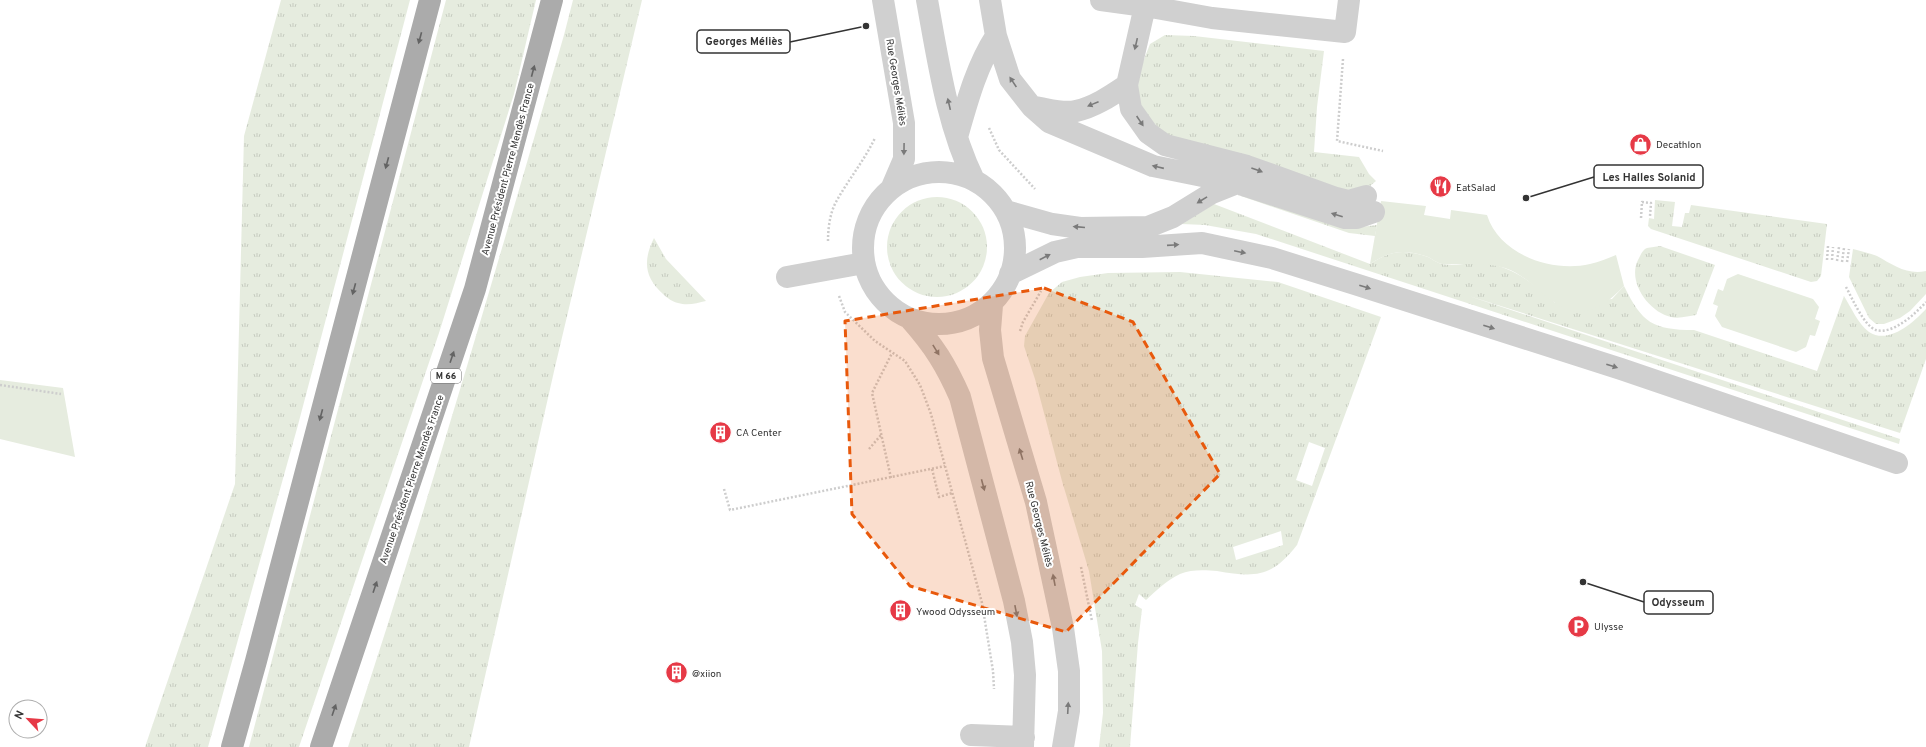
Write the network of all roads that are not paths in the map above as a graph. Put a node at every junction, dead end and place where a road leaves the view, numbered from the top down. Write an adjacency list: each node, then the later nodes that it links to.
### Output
1 (430, 0): 25 (main road, one-way to 25)
2 (552, 0): 26 (main road, Avenue Président Pierre Mendès France / M 66, one-way to 2)
3 (884, 0): 15 (street, Rue Georges Méliès, one-way to 15)
4 (927, 0): 12 (street, one-way to 4)
5 (1101, 0): 8 (street)
6 (1349, 0): 8 (street)
7 (992, 1): 9 (street)
8 (1146, 3): 10 (street, one-way to 10)
9 (996, 36): 11 (street, one-way to 9); 12 (street)
10 (1127, 85): 11 (street, one-way to 11); 14 (street, one-way to 14)
11 (1032, 106): 14 (street, one-way to 11)
12 (957, 139): 13 (street)
13 (974, 180): 15 (street); 16 (street)
14 (1237, 182): 16 (street, one-way to 16)
15 (892, 187): 17 (street)
16 (1006, 211): 18 (street)
17 (864, 263): 19 (street); 21 (street)
18 (1010, 274): 20 (street); 22 (street, one-way to 22)
19 (787, 277)
20 (992, 305): 21 (street); 27 (street, Rue Georges Méliès, one-way to 20)
21 (911, 320): 24 (street, one-way to 24)
22 (1897, 463)
23 (971, 735): 24 (street)
24 (1023, 742)
25 (232, 747)
26 (321, 747)
27 (1063, 747)

